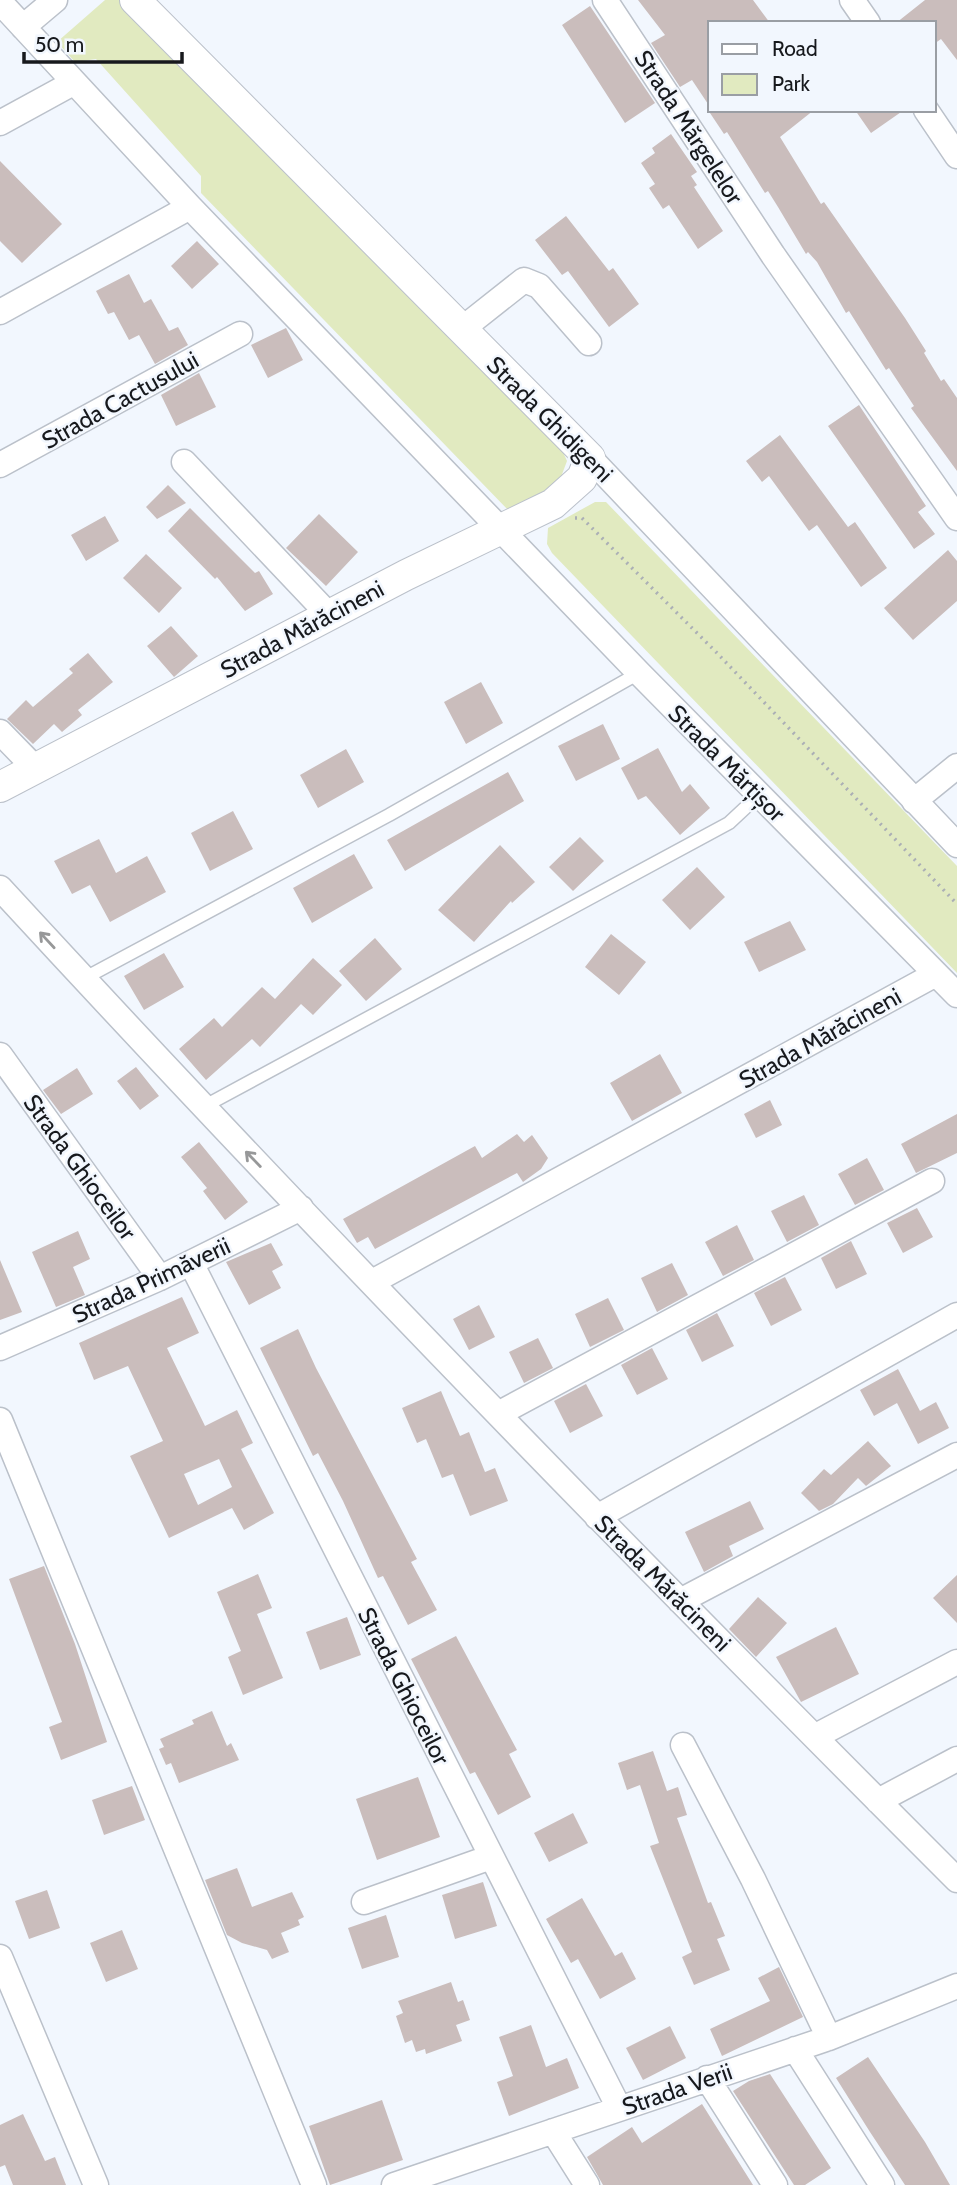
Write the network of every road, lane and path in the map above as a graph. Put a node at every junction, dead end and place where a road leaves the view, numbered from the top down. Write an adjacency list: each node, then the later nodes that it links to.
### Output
1 (55, 0): 7 (street)
2 (135, 0): 14 (street, Strada Ghidigeni)
3 (605, 0): 21 (street, Strada Mărgelelor)
4 (852, 0): 6 (street)
5 (0, 2): 7 (street, Strada Mărțișor)
6 (867, 21)
7 (23, 27): 8 (street, Strada Mărțișor)
8 (73, 83): 10 (street); 12 (street, Strada Mărțișor)
9 (927, 112): 11 (street)
10 (0, 123)
11 (957, 156)
12 (190, 207): 13 (street); 22 (street, Strada Mărțișor)
13 (0, 312)
14 (462, 329): 16 (street); 17 (street, Strada Ghidigeni)
15 (240, 334): 19 (street, Strada Cactusului)
16 (589, 343)
17 (590, 458): 20 (street, Strada Mărăcineni); 30 (street, Strada Ghidigeni)
18 (184, 462): 23 (street)
19 (0, 465)
20 (553, 504): 22 (street, Strada Mărăcineni); 33 (path)
21 (957, 518)
22 (500, 529): 23 (street, Strada Mărăcineni); 24 (street, Strada Mărțișor)
23 (329, 615): 27 (street, Strada Mărăcineni)
24 (639, 674): 29 (street, Strada Mărțișor); 35 (lane)
25 (0, 732): 27 (street)
26 (957, 766): 30 (street)
27 (36, 768): 28 (street, Strada Mărăcineni)
28 (0, 787)
29 (760, 795): 34 (street, Strada Mărțișor); 38 (lane)
30 (914, 801): 31 (street, Strada Ghidigeni)
31 (957, 845)
32 (0, 888): 35 (street, Strada Mărăcineni, one-way to 32)
33 (957, 904)
34 (936, 974): 36 (street, Strada Mărțișor); 43 (street, Strada Mărăcineni)
35 (83, 979): 38 (street, Strada Mărăcineni)
36 (957, 995)
37 (0, 1055): 42 (street, Strada Ghioceilor)
38 (203, 1107): 40 (street, Strada Mărăcineni, one-way to 38)
39 (932, 1181): 46 (street)
40 (301, 1208): 41 (street, Strada Primăverii); 43 (street, Strada Mărăcineni)
41 (191, 1263): 42 (street, Strada Primăverii); 56 (street, Strada Ghioceilor)
42 (160, 1278): 45 (street, Strada Primăverii)
43 (372, 1282): 46 (street, Strada Mărăcineni)
44 (957, 1315): 49 (street)
45 (0, 1348)
46 (499, 1414): 49 (street, Strada Mărăcineni)
47 (0, 1420): 68 (street)
48 (957, 1455): 50 (street)
49 (597, 1517): 50 (street, Strada Mărăcineni)
50 (681, 1601): 52 (street, Strada Mărăcineni)
51 (957, 1662): 52 (street)
52 (816, 1736): 55 (street, Strada Mărăcineni)
53 (683, 1745): 61 (street)
54 (957, 1759): 55 (street)
55 (878, 1801): 57 (street, Strada Mărăcineni)
56 (491, 1857): 58 (street); 64 (street, Strada Ghioceilor)
57 (957, 1880)
58 (364, 1902)
59 (0, 1957): 67 (street)
60 (957, 1986): 61 (street, Strada Verii)
61 (829, 2038): 62 (street, Strada Verii)
62 (795, 2049): 63 (street, Strada Verii); 72 (street)
63 (706, 2078): 64 (street, Strada Verii); 71 (street)
64 (619, 2108): 65 (street, Strada Verii)
65 (552, 2131): 66 (street, Strada Verii); 70 (street)
66 (458, 2175): 69 (street, Strada Verii)
67 (96, 2185)
68 (314, 2185)
69 (394, 2185)
70 (587, 2185)
71 (775, 2185)
72 (882, 2185)

